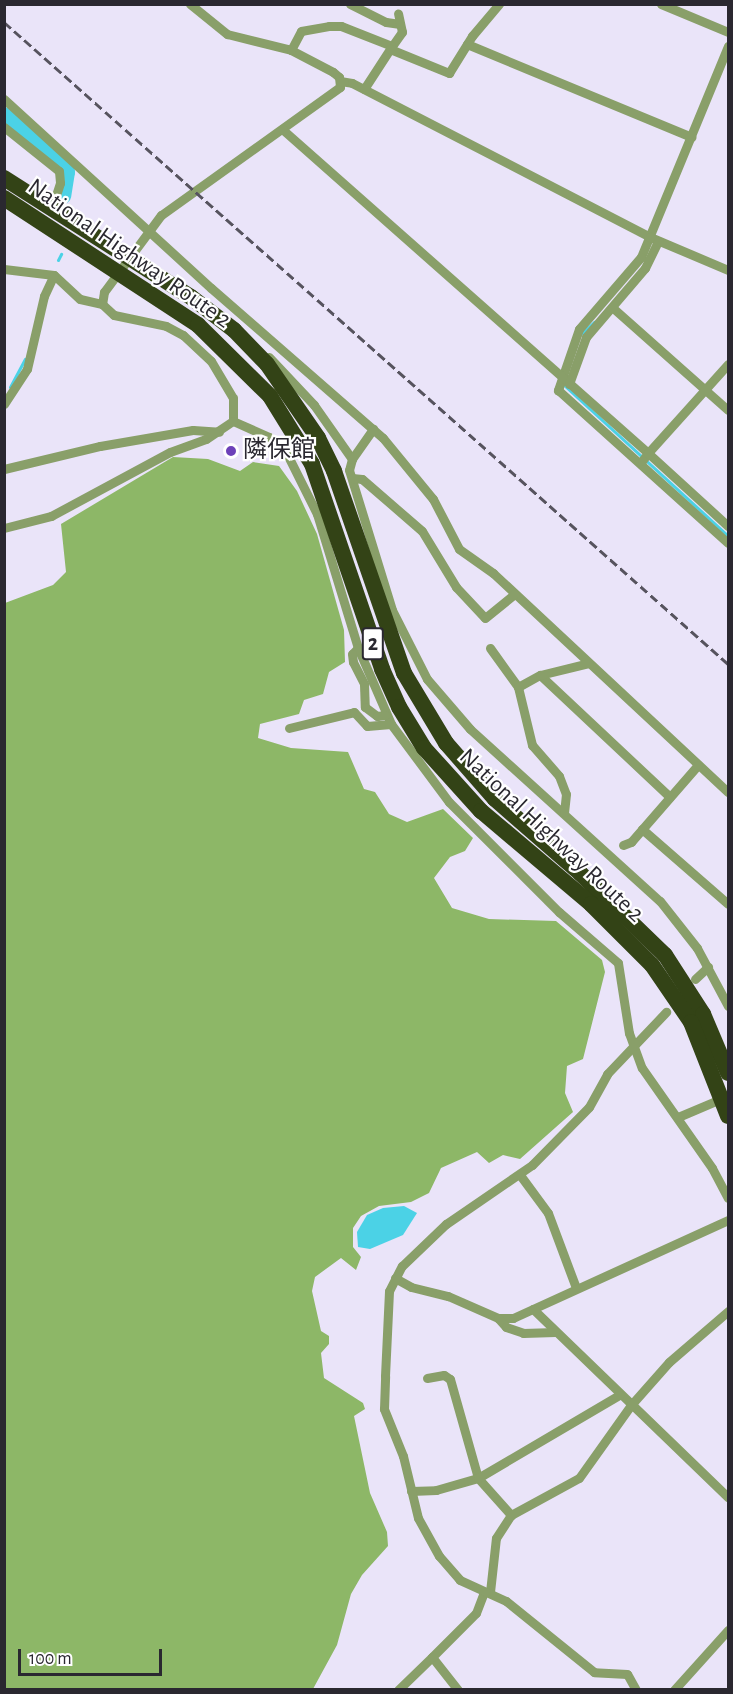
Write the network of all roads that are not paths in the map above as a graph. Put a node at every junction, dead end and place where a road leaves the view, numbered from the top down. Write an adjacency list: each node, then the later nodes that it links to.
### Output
1 (190, 4): 11 (street)
2 (350, 4): 6 (street)
3 (499, 4): 8 (street)
4 (661, 4): 7 (street)
5 (398, 13): 6 (street)
6 (400, 24): 10 (street)
7 (729, 32)
8 (467, 44): 10 (street); 18 (street)
9 (729, 46): 18 (street)
10 (391, 48): 11 (street); 13 (street)
11 (291, 50): 12 (street)
12 (340, 81): 13 (street); 16 (street)
13 (364, 89): 24 (street)
14 (4, 99): 17 (street)
15 (4, 127): 19 (street)
16 (282, 129): 23 (street); 34 (street)
17 (37, 130): 19 (street); 23 (street)
18 (691, 136): 24 (street)
19 (25, 144): 22 (street)
20 (4, 178): 25 (highway, National Highway Route 2 / 2)
21 (4, 198): 28 (highway, National Highway Route 2 / 2)
22 (54, 198)
23 (147, 230): 25 (street); 40 (street)
24 (654, 239): 27 (street); 31 (street); 34 (street)
25 (128, 257): 28 (street); 32 (highway, National Highway Route 2 / 2)
26 (4, 269): 29 (street)
27 (729, 270)
28 (118, 271): 30 (street); 73 (highway, National Highway Route 2 / 2)
29 (54, 275): 30 (street); 37 (street)
30 (102, 304): 39 (street)
31 (614, 308): 35 (street); 36 (street)
32 (251, 346): 43 (street); 72 (highway, National Highway Route 2 / 2)
33 (729, 364): 36 (street)
34 (561, 376): 35 (street); 48 (street)
35 (569, 384): 42 (street)
36 (707, 391): 38 (street); 42 (street)
37 (4, 404)
38 (729, 410)
39 (233, 421): 41 (street); 50 (street)
40 (373, 429): 43 (street); 49 (street)
41 (219, 432): 44 (street); 47 (street)
42 (645, 457): 46 (street)
43 (352, 459): 45 (street)
44 (4, 469)
45 (352, 478): 49 (street); 54 (street)
46 (729, 526)
47 (4, 528)
48 (729, 543)
49 (515, 594): 52 (street)
50 (358, 648): 57 (street); 58 (street)
51 (490, 648): 56 (street)
52 (589, 663): 53 (street); 60 (street)
53 (540, 675): 56 (street); 62 (street)
54 (427, 679): 55 (street); 63 (street)
55 (420, 687)
56 (518, 687): 63 (street)
57 (385, 715)
58 (391, 724): 59 (street); 71 (street)
59 (289, 728)
60 (698, 765): 61 (street); 62 (street)
61 (729, 792)
62 (670, 797): 64 (street)
63 (564, 812): 67 (street)
64 (642, 830): 65 (street); 66 (street)
65 (623, 845)
66 (729, 904)
67 (708, 967): 68 (street); 69 (street)
68 (695, 979)
69 (729, 1006)
70 (666, 1012): 71 (street)
71 (633, 1044): 75 (street); 76 (street)
72 (729, 1073)
73 (723, 1098): 74 (highway, National Highway Route 2 / 2); 75 (street)
74 (729, 1116)
75 (678, 1117): 77 (street)
76 (520, 1175): 79 (street); 80 (street)
77 (729, 1198)
78 (729, 1220): 80 (street)
79 (395, 1278): 83 (street); 89 (street)
80 (576, 1288): 81 (street)
81 (533, 1309): 83 (street); 84 (street)
82 (729, 1311): 87 (street)
83 (498, 1318): 84 (street)
84 (555, 1332): 86 (street)
85 (427, 1378): 88 (street)
86 (619, 1395): 87 (street); 88 (street)
87 (631, 1405): 90 (street); 91 (street)
88 (478, 1478): 89 (street); 91 (street)
89 (411, 1491): 92 (street)
90 (729, 1497)
91 (512, 1515): 92 (street)
92 (487, 1592): 94 (street); 97 (street)
93 (729, 1630): 98 (street)
94 (432, 1657): 95 (street); 96 (street)
95 (398, 1689)
96 (458, 1689)
97 (636, 1689)
98 (674, 1689)

